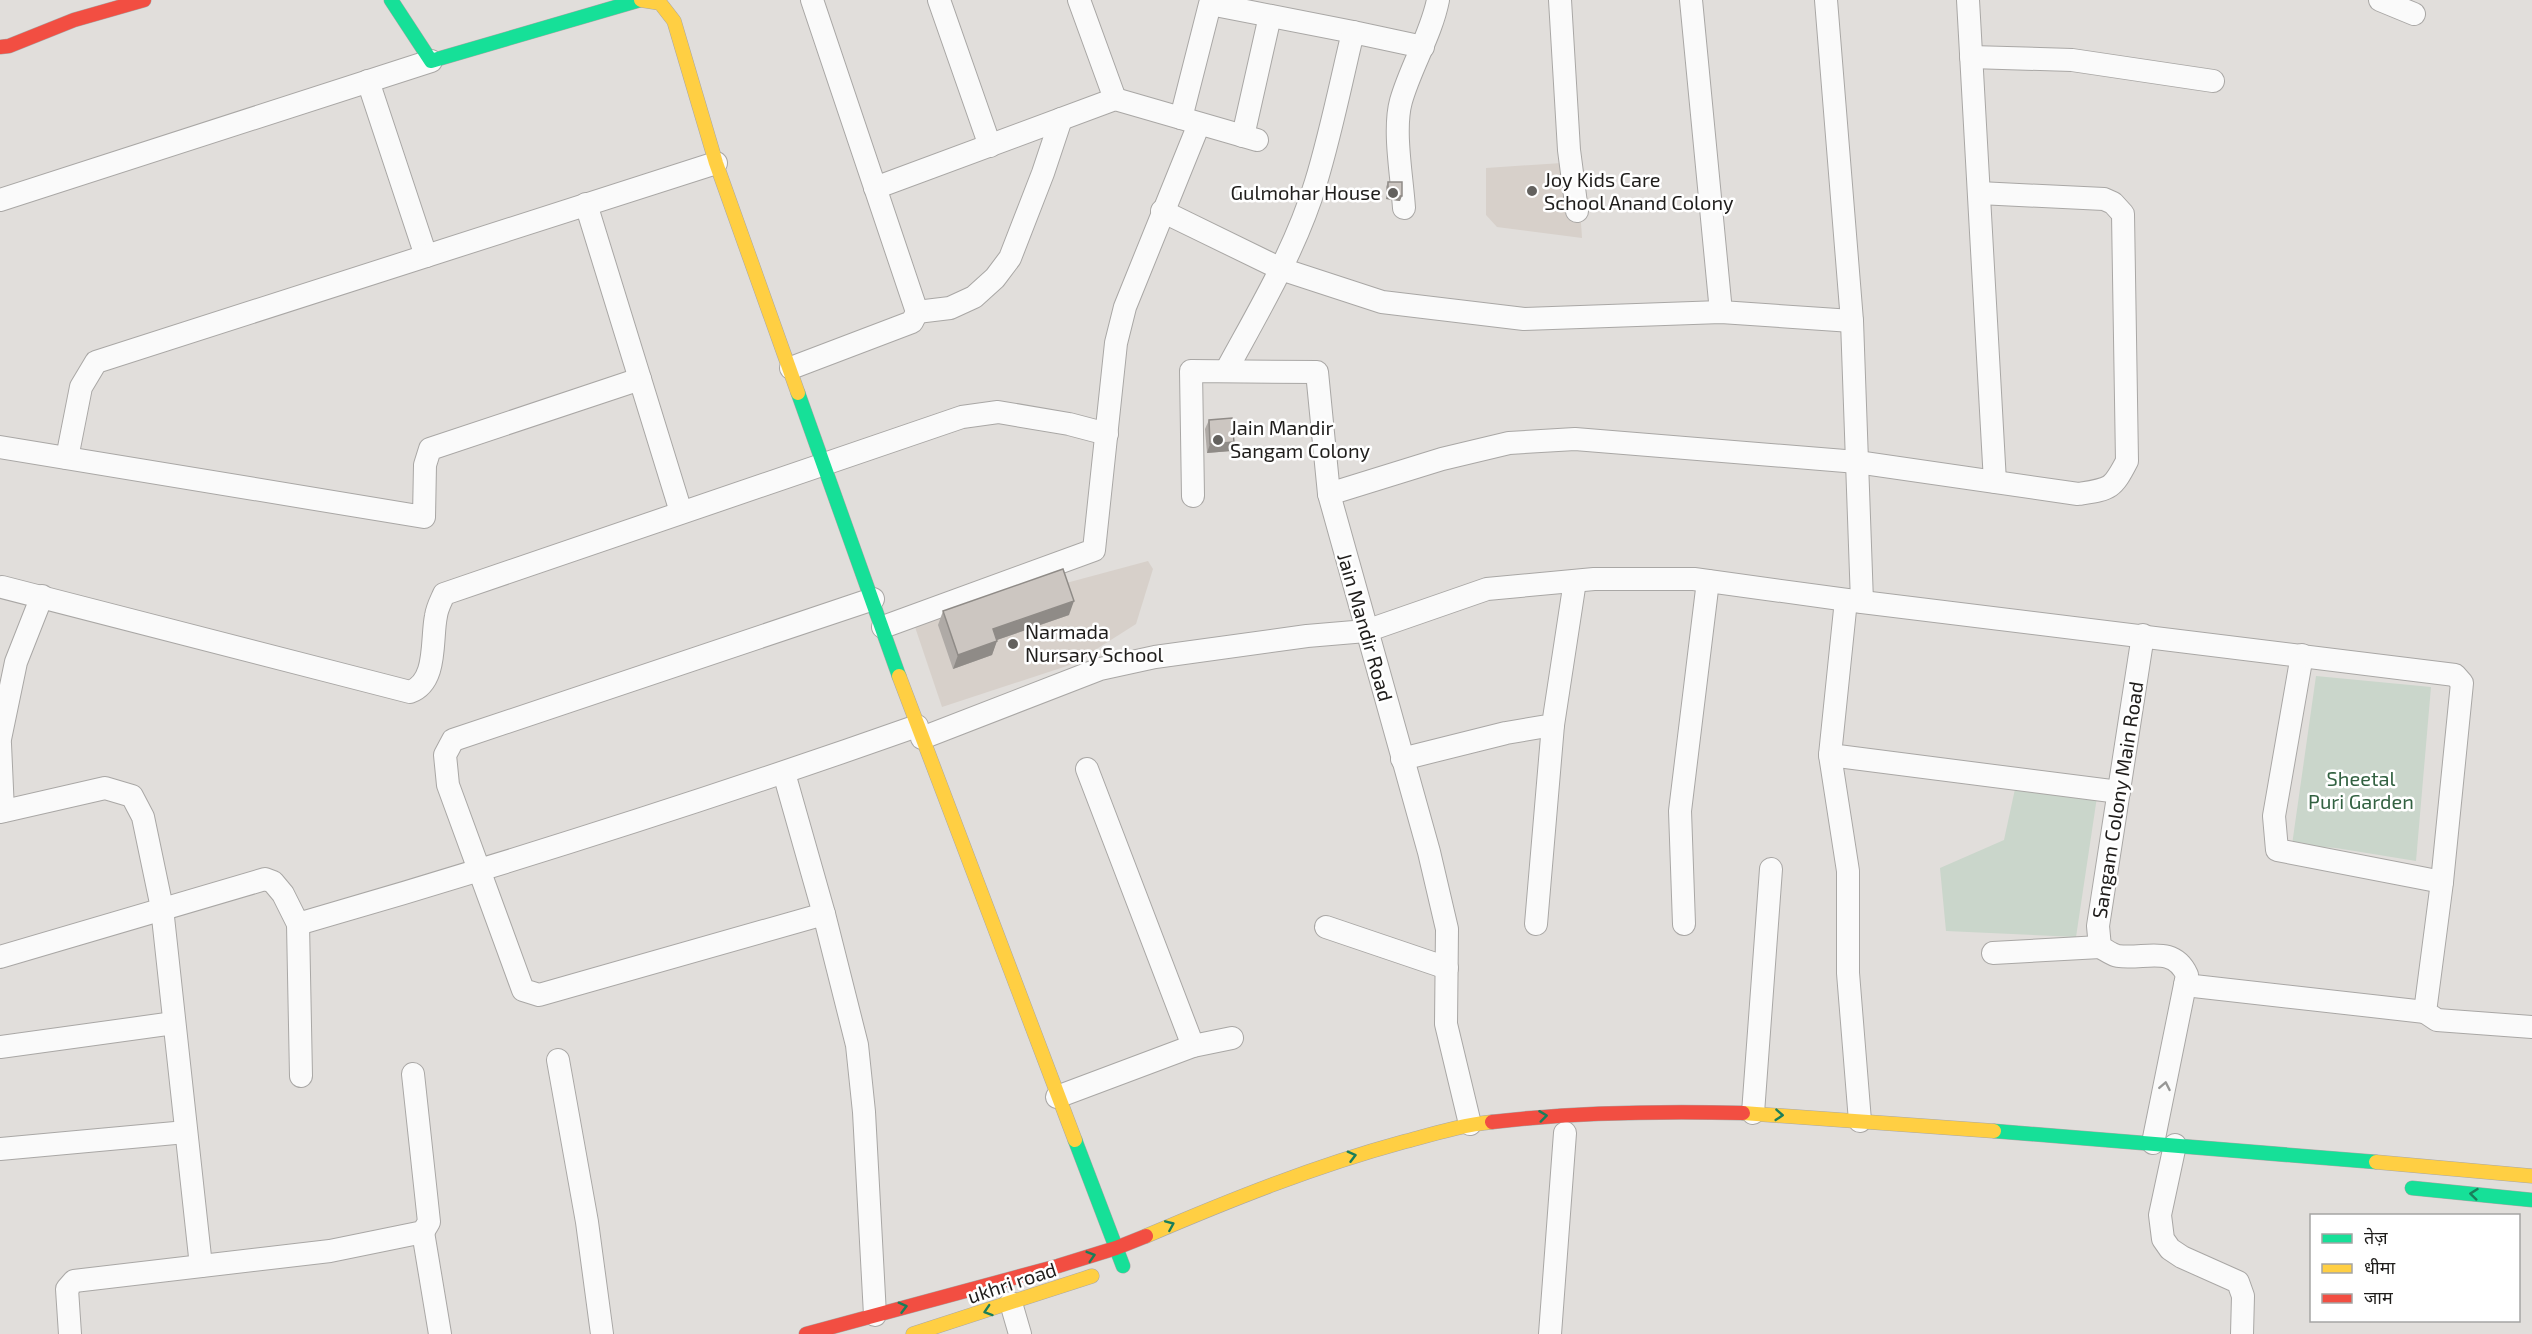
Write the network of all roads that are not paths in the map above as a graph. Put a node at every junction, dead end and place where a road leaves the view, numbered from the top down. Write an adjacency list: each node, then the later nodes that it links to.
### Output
1 (144, 0): 13 (street)
2 (391, 0): 20 (street)
3 (640, 0): 20 (street); 27 (street)
4 (812, 0): 28 (street)
5 (939, 0): 26 (street)
6 (1078, 0): 23 (street)
7 (1438, 0): 18 (street)
8 (1560, 0): 34 (street)
9 (1691, 0): 38 (street)
10 (1826, 0): 39 (street)
11 (1968, 0): 19 (street)
12 (2380, 0): 14 (street)
13 (78, 10): 17 (street)
14 (2414, 14)
15 (1270, 16): 16 (street); 25 (street); 25 (street)
16 (1353, 32): 18 (street); 36 (street)
17 (0, 47)
18 (1423, 47): 32 (street)
19 (1971, 57): 22 (street); 29 (street)
20 (431, 61): 21 (street)
21 (368, 81): 30 (street); 35 (street)
22 (2213, 81)
23 (1115, 99): 24 (street); 25 (street)
24 (1061, 119): 26 (street); 37 (street)
25 (1190, 121): 33 (street)
26 (990, 146): 28 (street)
27 (716, 163): 31 (street); 40 (street)
28 (875, 188): 37 (street)
29 (1979, 193): 48 (street); 48 (street)
30 (0, 200)
31 (586, 204): 35 (street); 42 (street)
32 (1404, 208)
33 (1162, 211): 36 (street); 43 (street)
34 (1577, 211)
35 (426, 256): 45 (street)
36 (1281, 269): 38 (street); 41 (street)
37 (917, 312): 40 (street)
38 (1721, 312): 39 (street)
39 (1852, 321): 47 (street)
40 (791, 368): 46 (street)
41 (1226, 371): 49 (street, Jain Mandir Road); 50 (street, Jain Mandir Road)
42 (640, 379): 45 (street); 51 (street)
43 (1107, 434): 46 (street); 58 (street)
44 (0, 447): 45 (street)
45 (67, 458)
46 (825, 462): 51 (street); 56 (street)
47 (1857, 462): 48 (street); 49 (street); 57 (street)
48 (1995, 482)
49 (1329, 494): 59 (street, Jain Mandir Road)
50 (1193, 496)
51 (681, 512): 55 (street)
52 (1575, 580): 53 (street); 59 (street); 62 (street)
53 (1708, 580): 57 (street); 79 (street)
54 (2, 587): 55 (street)
55 (42, 596): 64 (street)
56 (873, 599): 58 (street); 73 (street)
57 (1854, 601): 60 (street); 66 (street)
58 (883, 627): 63 (street)
59 (1366, 631): 63 (street); 67 (street, Jain Mandir Road)
60 (2143, 635): 61 (street); 70 (street, Sangam Colony Main Road)
61 (2302, 656): 74 (street); 74 (street)
62 (1553, 725): 67 (street); 78 (street)
63 (920, 732): 69 (street); 95 (street)
64 (0, 739)
65 (0, 744): 71 (street)
66 (1830, 754): 70 (street); 97 (street)
67 (1402, 759): 84 (street, Jain Mandir Road)
68 (1087, 769): 90 (street)
69 (784, 772): 73 (street); 76 (street)
70 (2119, 792): 81 (street, Sangam Colony Main Road)
71 (1, 812): 75 (street)
72 (1771, 869): 96 (street)
73 (479, 872): 76 (street); 77 (street)
74 (2442, 882): 86 (street)
75 (162, 908): 77 (street); 83 (street); 87 (street)
76 (824, 914): 110 (street)
77 (298, 924): 94 (street)
78 (1536, 924)
79 (1684, 924)
80 (1326, 927): 84 (street)
81 (2100, 947): 82 (street); 85 (street, Sangam Colony Main Road)
82 (1994, 953)
83 (0, 957)
84 (1447, 968): 98 (street, Jain Mandir Road)
85 (2185, 985): 86 (street); 102 (street, one-way to 85)
86 (2425, 1012): 88 (street)
87 (174, 1023): 91 (street); 99 (street)
88 (2532, 1027)
89 (1232, 1038): 90 (street)
90 (1193, 1046): 95 (street)
91 (0, 1047)
92 (558, 1060): 113 (street)
93 (413, 1074): 106 (street)
94 (300, 1076)
95 (1057, 1096): 107 (street)
96 (1753, 1113): 97 (street, one-way to 97); 98 (street, one-way to 96)
97 (1860, 1121): 102 (street)
98 (1470, 1124): 107 (street, one-way to 98)
99 (186, 1132): 101 (street); 108 (street)
100 (1565, 1133): 117 (street)
101 (0, 1149)
102 (2168, 1157): 103 (street); 118 (street)
103 (2532, 1176)
104 (2395, 1186): 105 (street, one-way to 104)
105 (2532, 1200)
106 (423, 1232): 108 (street); 112 (street)
107 (1116, 1248): 109 (street, ukhri road); 110 (street, one-way to 107)
108 (201, 1266): 111 (street)
109 (1011, 1304): 115 (street, ukhri road, one-way to 115); 116 (street)
110 (875, 1315): 114 (street)
111 (70, 1334)
112 (440, 1334)
113 (602, 1334)
114 (806, 1334)
115 (913, 1334)
116 (1020, 1334)
117 (1550, 1334)
118 (2242, 1334)

